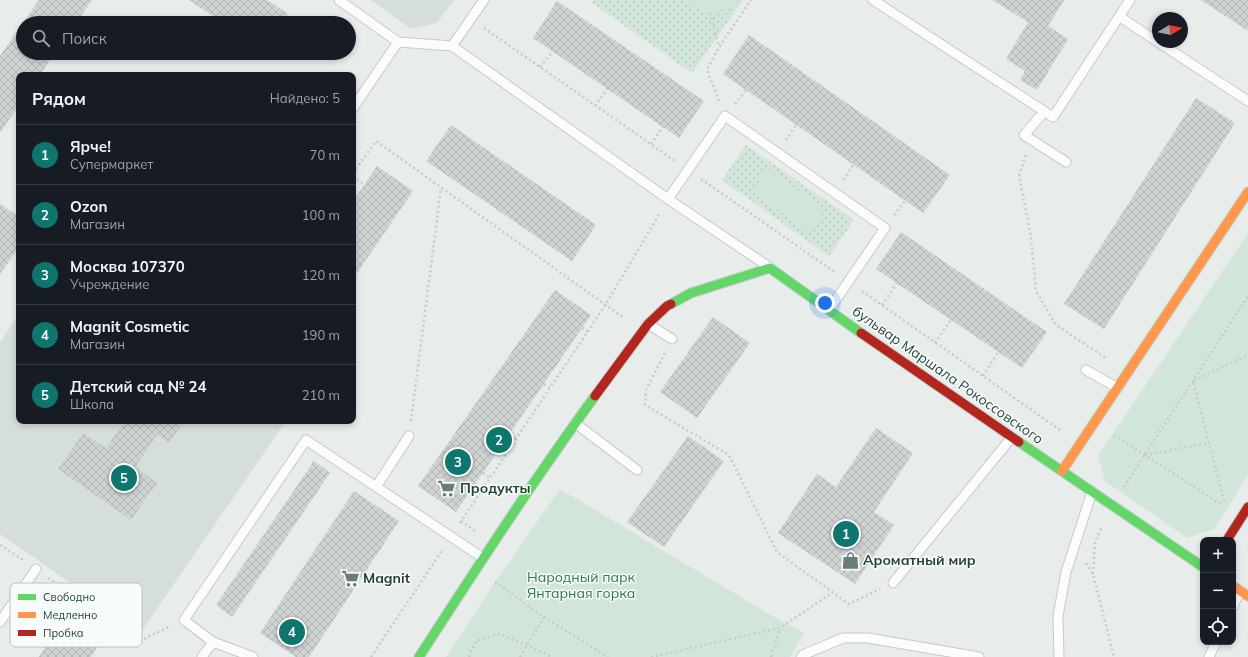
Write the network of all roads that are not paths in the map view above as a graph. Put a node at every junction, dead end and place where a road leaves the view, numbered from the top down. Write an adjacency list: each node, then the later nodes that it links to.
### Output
1 (339, 0): 7 (lane)
2 (484, 0): 8 (lane)
3 (873, 0): 12 (lane)
4 (1130, 0): 5 (lane)
5 (1120, 17): 6 (lane); 12 (lane)
6 (1152, 38)
7 (398, 42): 8 (lane); 11 (lane)
8 (452, 46): 15 (lane)
9 (1167, 48): 10 (lane)
10 (1248, 101)
11 (356, 104)
12 (1044, 112): 13 (lane)
13 (1066, 162)
14 (1248, 192): 21 (street)
15 (668, 199): 16 (lane); 17 (lane)
16 (770, 268): 17 (street, бульвар Маршала Рокоссовского); 18 (street)
17 (829, 310): 24 (street, бульвар Маршала Рокоссовского)
18 (646, 328): 19 (lane); 22 (street)
19 (672, 339)
20 (1086, 370): 21 (lane)
21 (1118, 388): 26 (street)
22 (575, 424): 25 (lane); 31 (street)
23 (409, 436): 27 (lane)
24 (1012, 437): 26 (street, бульвар Маршала Рокоссовского); 35 (lane)
25 (637, 470)
26 (1062, 471): 28 (street, бульвар Маршала Рокоссовского)
27 (376, 487): 31 (lane); 38 (lane)
28 (1092, 492): 32 (street, бульвар Маршала Рокоссовского); 45 (lane)
29 (1248, 507): 30 (street)
30 (1229, 537)
31 (483, 558): 42 (street)
32 (1200, 565)
33 (36, 569): 34 (lane)
34 (27, 583)
35 (893, 583)
36 (10, 608): 37 (lane)
37 (0, 622)
38 (213, 642): 40 (lane); 41 (lane)
39 (1215, 645): 46 (lane)
40 (202, 657)
41 (253, 657)
42 (419, 657)
43 (801, 657): 44 (lane)
44 (979, 657)
45 (1059, 657)
46 (1209, 657)

